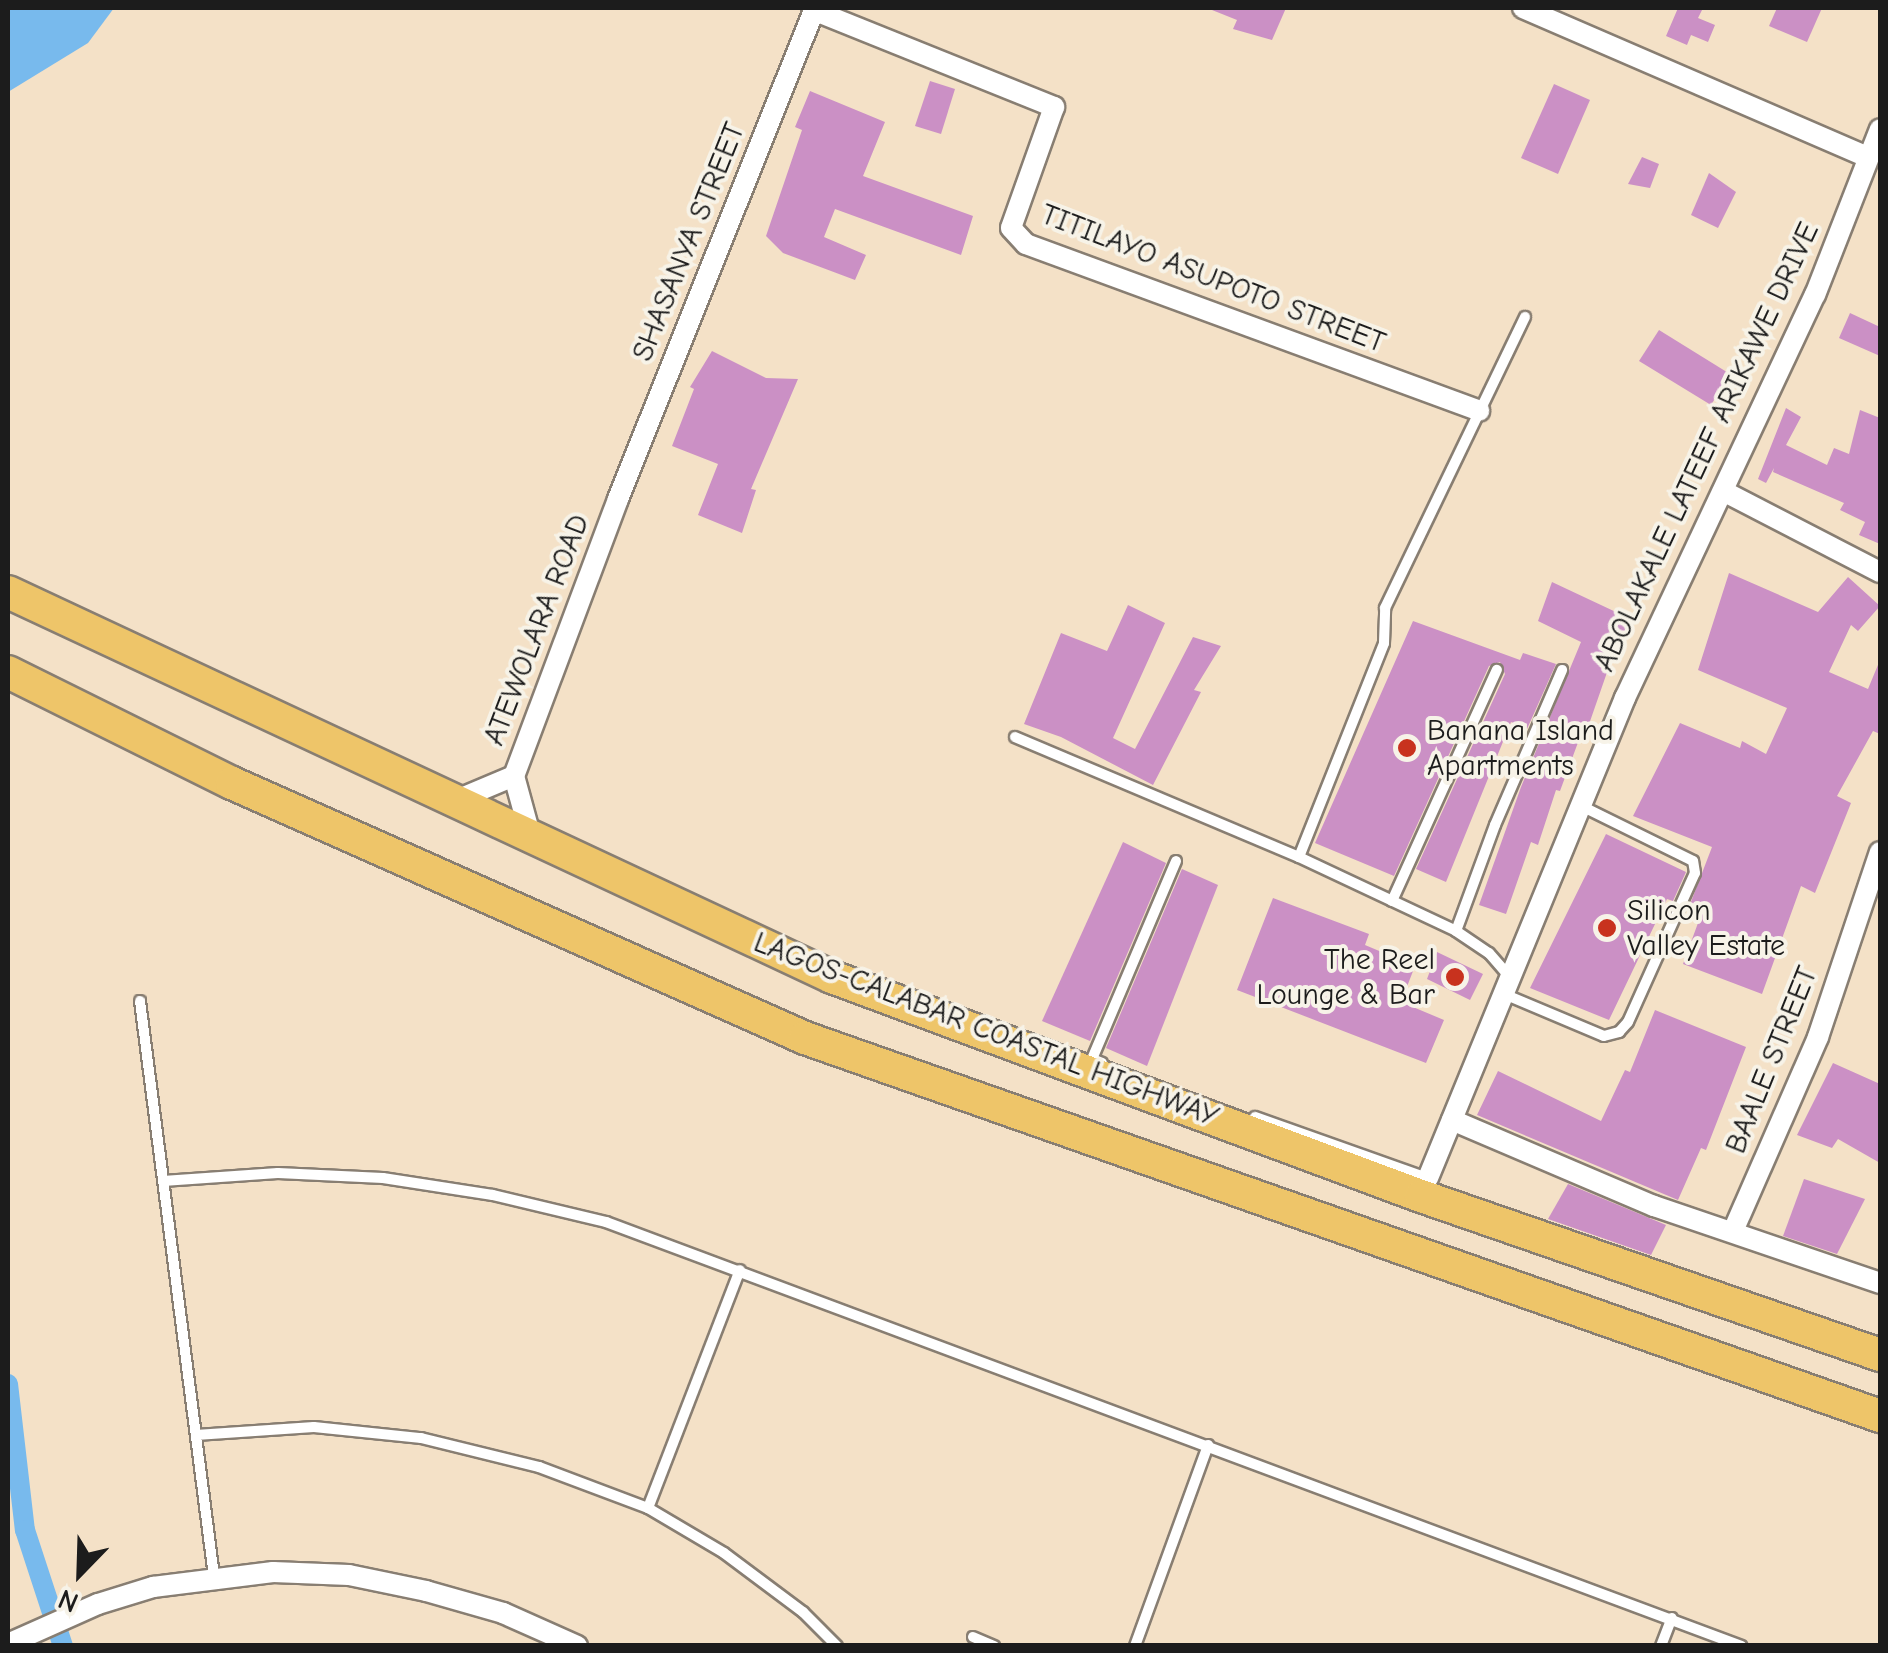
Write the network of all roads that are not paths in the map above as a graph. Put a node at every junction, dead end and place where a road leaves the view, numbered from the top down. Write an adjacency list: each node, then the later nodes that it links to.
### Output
1 (1523, 8): 4 (street)
2 (814, 9): 6 (street, TITILAYO ASUPOTO STREET); 8 (street, SHASANYA STREET)
3 (1880, 129): 4 (street, ABOLAKALE LATEEF ARIKAWE DRIVE)
4 (1868, 157): 7 (street, ABOLAKALE LATEEF ARIKAWE DRIVE)
5 (1524, 317): 6 (lane)
6 (1479, 412): 20 (lane)
7 (1723, 491): 9 (street); 17 (street, ABOLAKALE LATEEF ARIKAWE DRIVE)
8 (618, 499): 15 (street, ATEWOLARA ROAD)
9 (1880, 572)
10 (8, 592): 16 (highway, LAGOS-CALABAR COASTAL HIGHWAY)
11 (1497, 670): 22 (lane)
12 (1562, 670): 23 (lane)
13 (8, 672): 35 (highway, LAGOS-CALABAR COASTAL HIGHWAY)
14 (1015, 737): 20 (lane)
15 (514, 776): 16 (street, ATEWOLARA ROAD); 18 (street)
16 (452, 802): 18 (highway, LAGOS-CALABAR COASTAL HIGHWAY)
17 (1581, 806): 24 (street, ABOLAKALE LATEEF ARIKAWE DRIVE); 24 (lane)
18 (531, 838): 34 (highway, LAGOS-CALABAR COASTAL HIGHWAY)
19 (1880, 852): 31 (street, BAALE STREET)
20 (1299, 857): 22 (lane)
21 (1176, 861): 26 (lane)
22 (1392, 901): 23 (lane)
23 (1456, 931): 24 (lane)
24 (1507, 986): 28 (street, ABOLAKALE LATEEF ARIKAWE DRIVE)
25 (140, 1001): 30 (lane)
26 (1130, 1073)
27 (1242, 1112): 29 (lane)
28 (1452, 1120): 29 (street, ABOLAKALE LATEEF ARIKAWE DRIVE); 31 (street)
29 (1428, 1178)
30 (163, 1181): 32 (lane); 36 (lane)
31 (1733, 1232): 33 (street)
32 (740, 1270): 37 (lane); 38 (lane)
33 (1880, 1283)
34 (1880, 1355)
35 (1880, 1416)
36 (196, 1436): 38 (lane); 39 (lane)
37 (1208, 1445): 40 (lane); 46 (lane)
38 (648, 1508): 44 (lane)
39 (214, 1576): 42 (street); 43 (street)
40 (1672, 1618): 47 (lane); 48 (lane)
41 (973, 1637): 45 (lane)
42 (8, 1644)
43 (577, 1646)
44 (837, 1646)
45 (994, 1646)
46 (1134, 1646)
47 (1661, 1646)
48 (1741, 1646)

